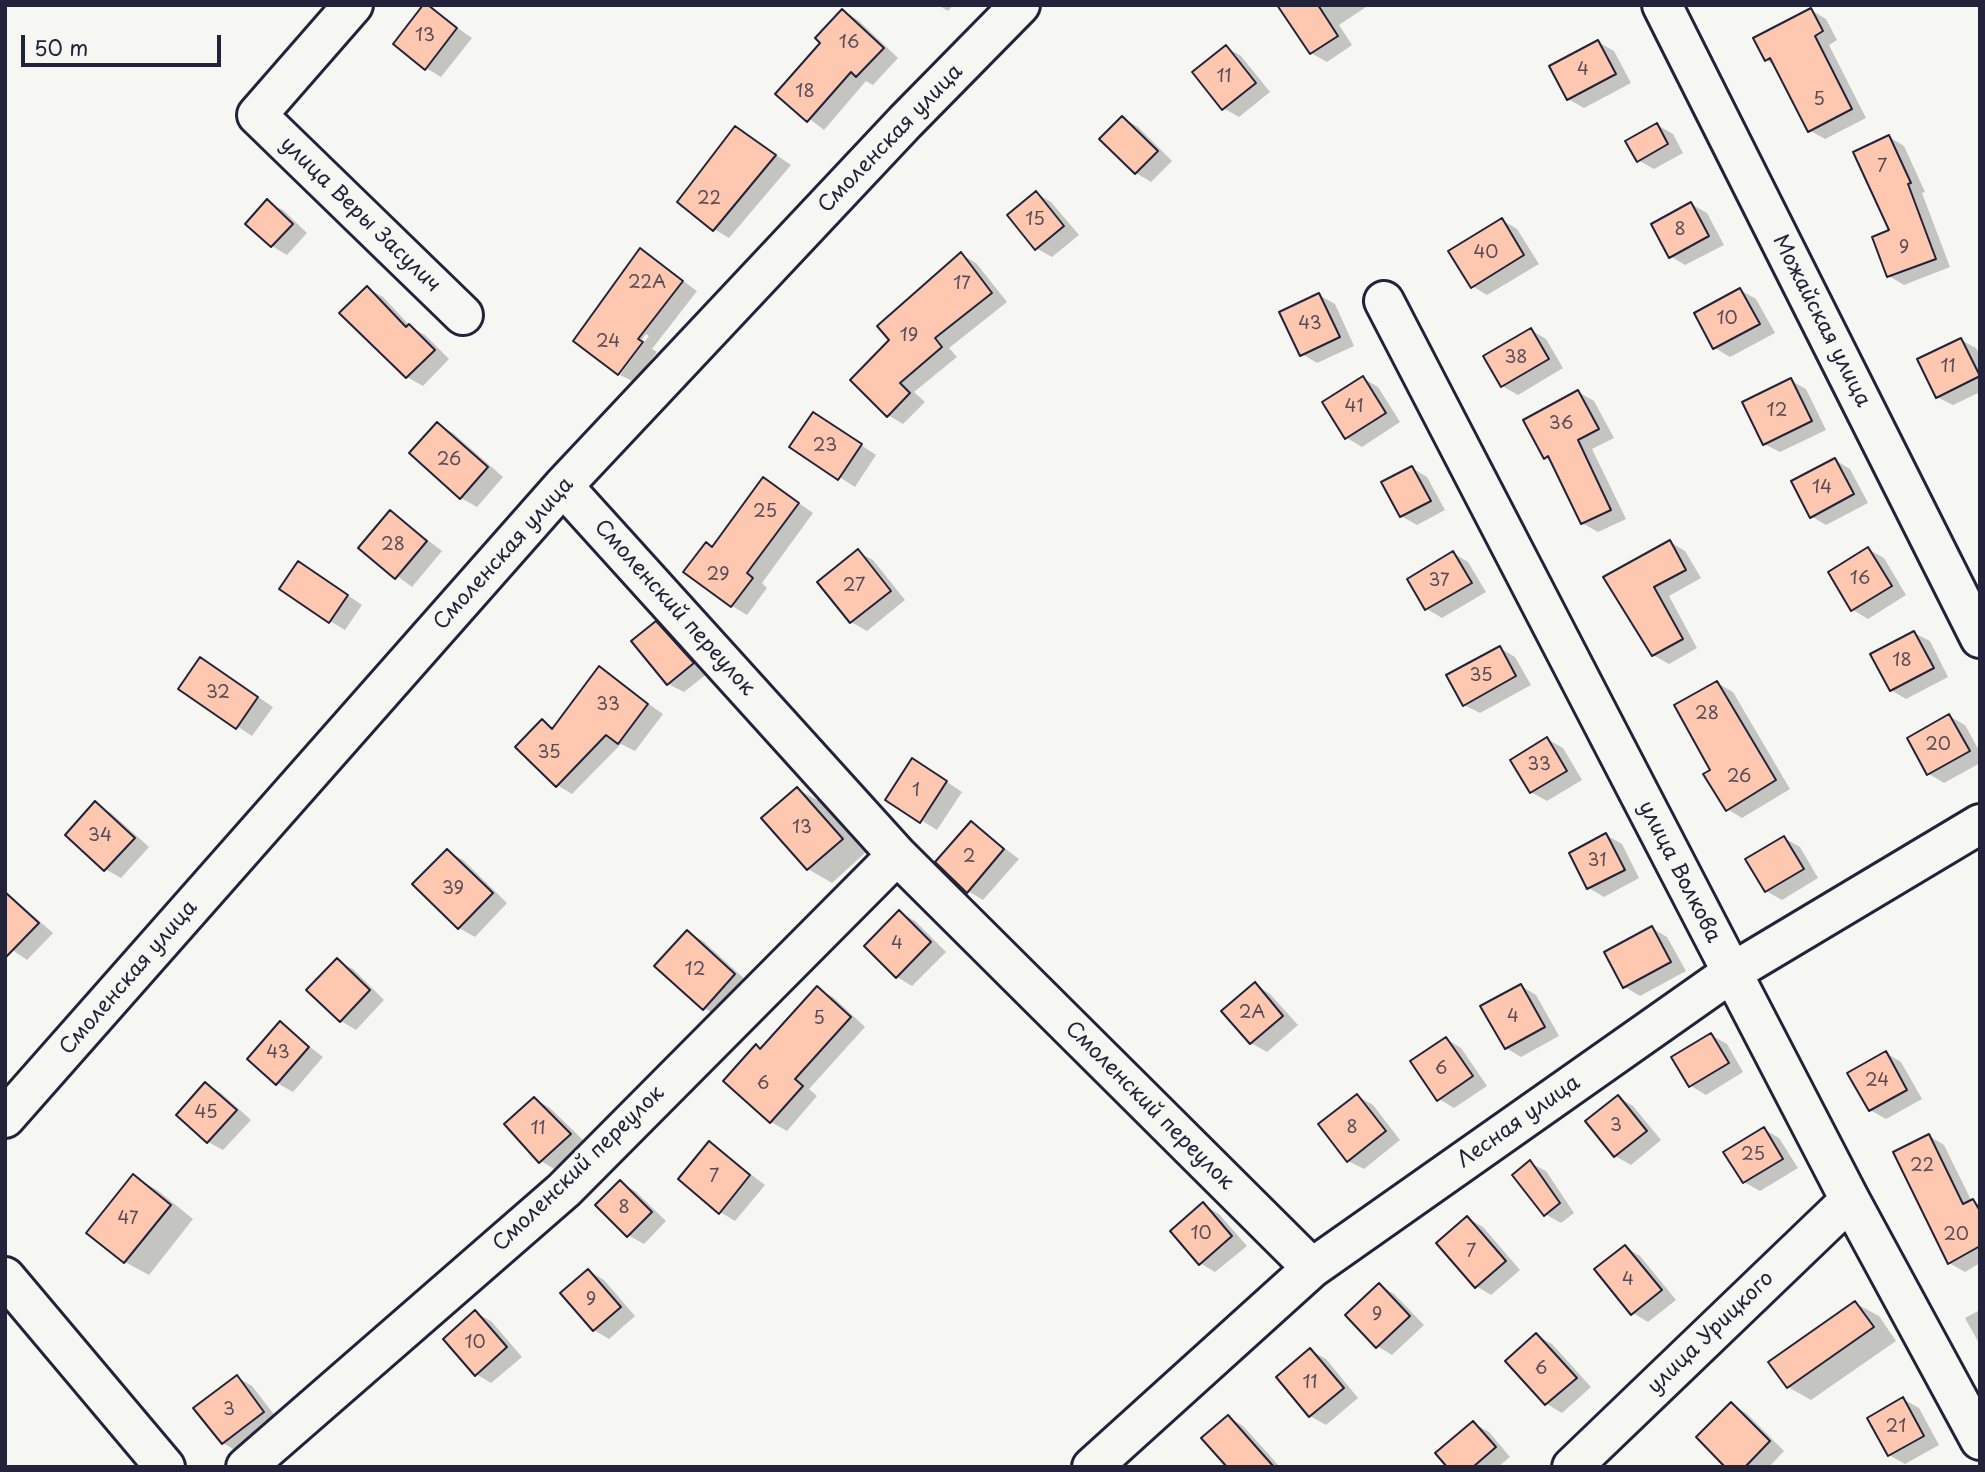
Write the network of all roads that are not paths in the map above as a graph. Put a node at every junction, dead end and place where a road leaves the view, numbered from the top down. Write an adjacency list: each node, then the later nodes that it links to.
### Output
1 (353, 5): 5 (street, улица Веры Засулич)
2 (1020, 5): 6 (street, Смоленская улица)
3 (1662, 5): 7 (street, Можайская улица)
4 (1384, 301): 10 (street, улица Волкова)
5 (463, 315)
6 (563, 486): 9 (street, Смоленский переулок); 11 (street, Смоленская улица)
7 (1980, 638)
8 (1980, 824): 10 (street, Лесная улица)
9 (897, 855): 13 (street, Смоленский переулок); 17 (street, Смоленский переулок)
10 (1731, 973): 12 (street, улица Волкова); 13 (street, Лесная улица)
11 (5, 1118)
12 (1850, 1200): 15 (street, улица Волкова); 19 (street, улица Урицкого)
13 (1312, 1268): 18 (street, Лесная улица)
14 (5, 1277): 16 (street)
15 (1980, 1440)
16 (165, 1467)
17 (246, 1467)
18 (1092, 1467)
19 (1572, 1467)

